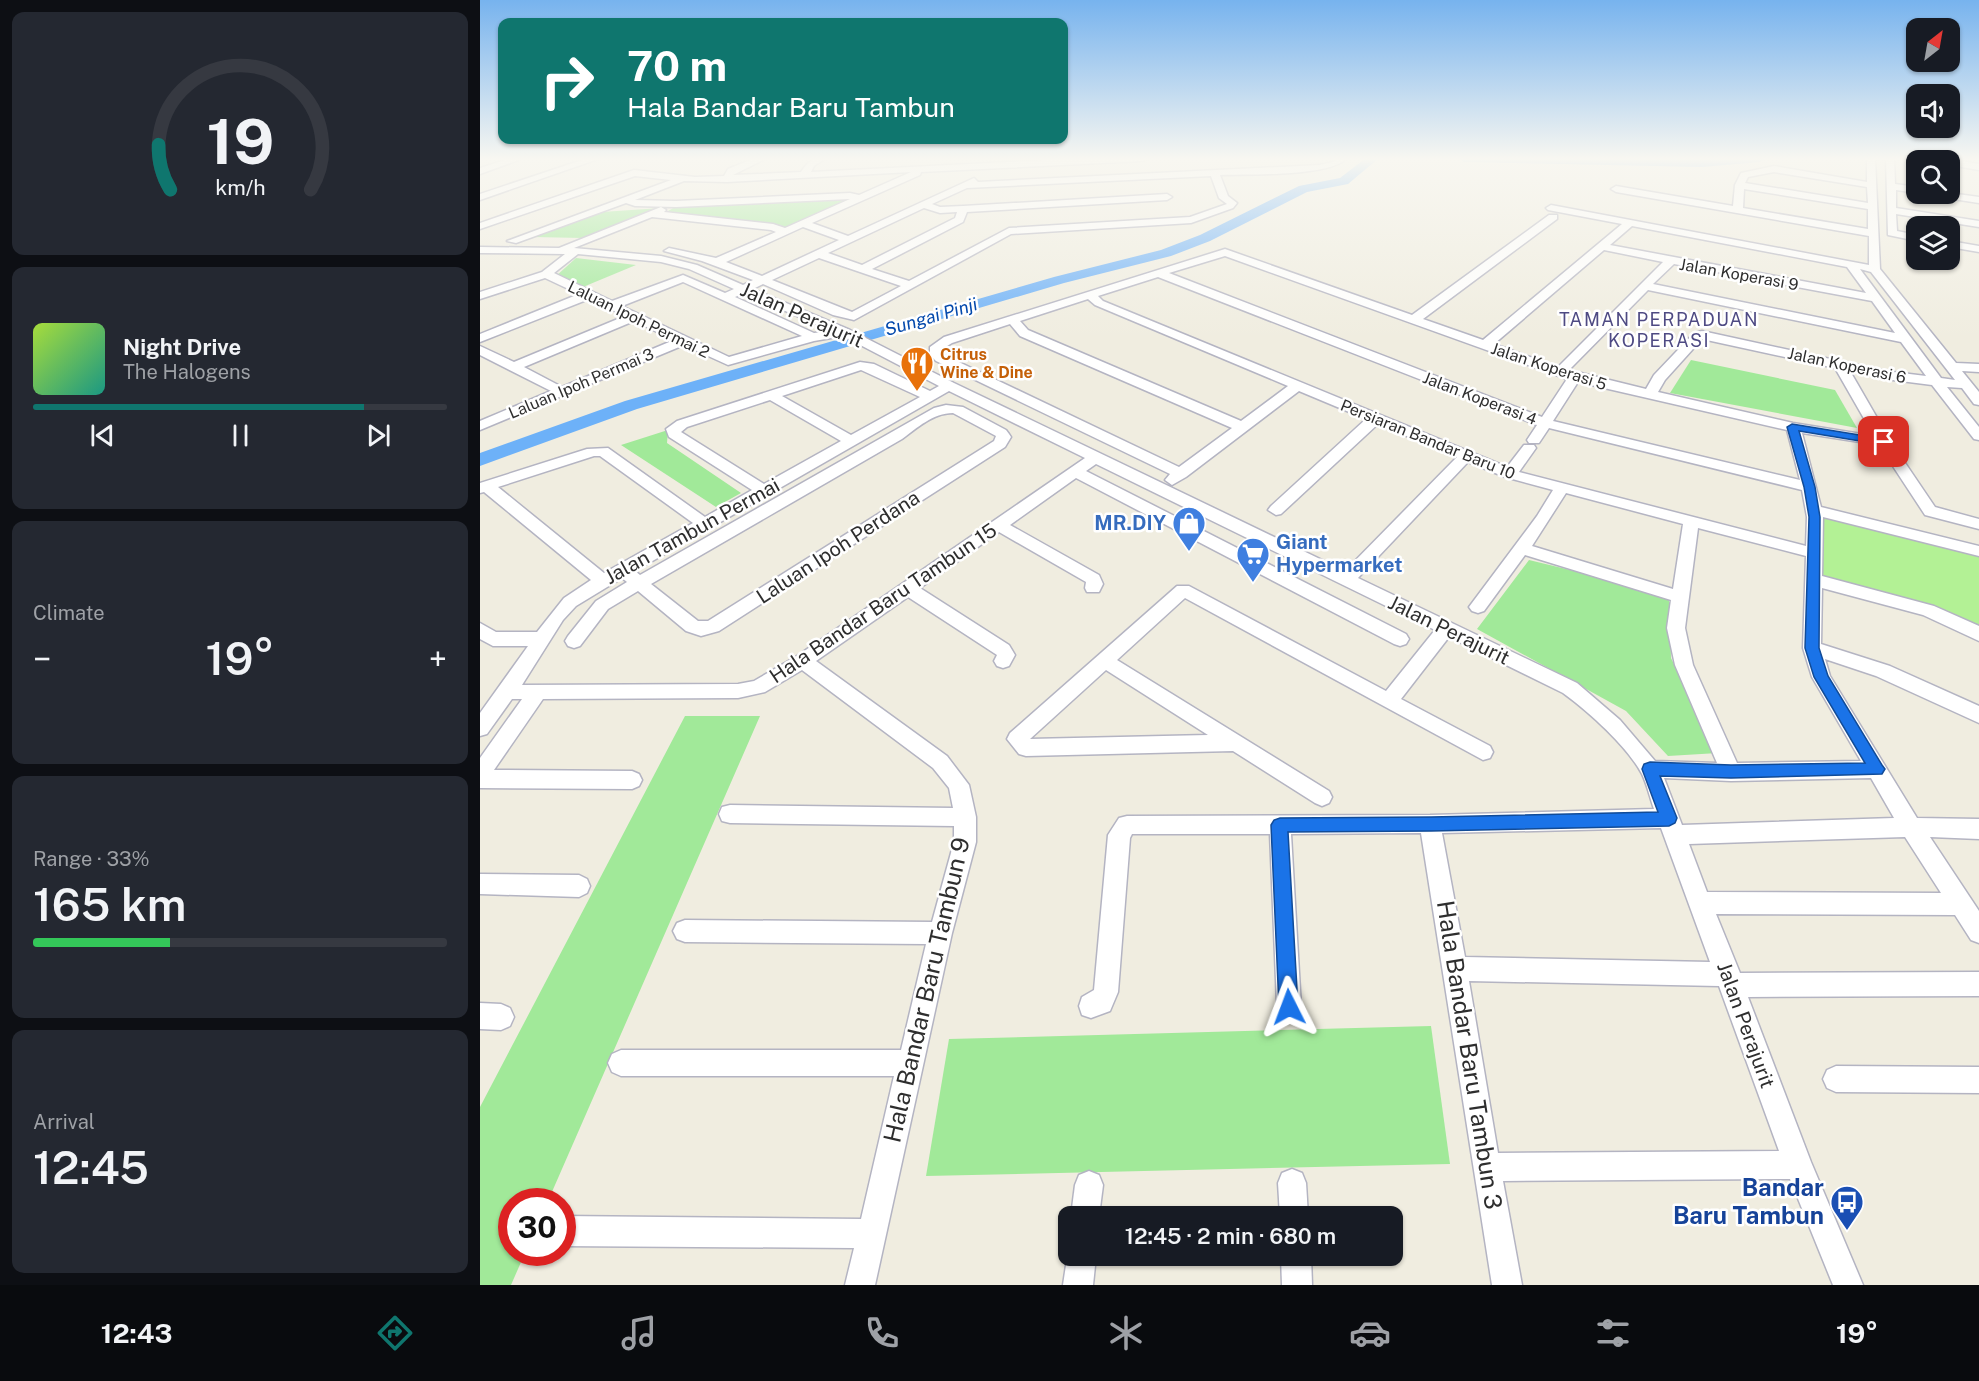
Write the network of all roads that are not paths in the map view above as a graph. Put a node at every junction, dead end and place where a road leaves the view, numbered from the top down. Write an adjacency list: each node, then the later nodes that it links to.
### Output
1 (503, 218): 19 (street)
2 (576, 218): 26 (street)
3 (642, 218): 27 (street)
4 (688, 218): 21 (street)
5 (818, 218): 16 (street)
6 (896, 218): 24 (street)
7 (960, 218): 38 (street)
8 (1073, 218): 20 (street)
9 (1119, 218): 20 (street)
10 (1546, 218): 53 (street)
11 (1587, 218): 17 (street)
12 (1784, 218): 22 (street)
13 (1872, 218): 22 (street)
14 (1891, 218): 23 (street)
15 (1941, 218): 18 (street)
16 (804, 224): 21 (street); 24 (street)
17 (1629, 224): 29 (street); 37 (street)
18 (1979, 224)
19 (480, 226)
20 (1074, 226): 43 (street)
21 (787, 232): 35 (street)
22 (1872, 233): 39 (street)
23 (1906, 236)
24 (849, 240): 32 (street)
25 (480, 241): 26 (street)
26 (512, 241): 27 (street)
27 (577, 246): 33 (street, Jalan Perajurit); 35 (street); 45 (street, Jalan Perajurit)
28 (1960, 246): 30 (street)
29 (1603, 247): 36 (street, Jalan Koperasi 9); 60 (street)
30 (1979, 249)
31 (480, 250): 33 (street, Jalan Perajurit)
32 (819, 254): 38 (street); 42 (street)
33 (562, 255): 34 (street); 40 (street)
34 (480, 258)
35 (719, 261): 42 (street)
36 (1670, 261): 44 (street); 50 (street, Jalan Koperasi 9)
37 (1850, 264): 39 (street); 50 (street)
38 (863, 269): 43 (street)
39 (1875, 269): 64 (street)
40 (546, 274): 46 (street, Laluan Ipoh Permai 2); 47 (street)
41 (1161, 274): 48 (street); 53 (street, Jalan Koperasi 5); 80 (street, Jalan Koperasi 4)
42 (761, 281): 43 (street); 45 (street)
43 (910, 285)
44 (1644, 286): 58 (street); 66 (street)
45 (743, 289): 49 (street); 55 (street, Jalan Perajurit)
46 (588, 295): 51 (street, Laluan Ipoh Permai 2); 57 (street)
47 (480, 296)
48 (1091, 296): 54 (street); 69 (street, Persiaran Bandar Baru 10)
49 (726, 297): 51 (street); 56 (street)
50 (1876, 299): 58 (street)
51 (610, 306): 52 (street, Laluan Ipoh Permai 2)
52 (633, 317): 59 (street, Laluan Ipoh Permai 2); 63 (street)
53 (1413, 320): 60 (street, Jalan Koperasi 5)
54 (1013, 321): 75 (street); 82 (street)
55 (846, 333): 56 (street); 71 (street, Jalan Perajurit)
56 (813, 337): 59 (street, Laluan Ipoh Permai 2)
57 (480, 338)
58 (1905, 339): 68 (street)
59 (682, 341): 72 (street, Laluan Ipoh Permai 3)
60 (1485, 345): 66 (street, Jalan Koperasi 5)
61 (480, 350): 63 (street)
62 (1840, 365): 68 (street, Jalan Koperasi 6); 74 (street, Jalan Koperasi 6); 86 (street)
63 (513, 367): 72 (street)
64 (1951, 367): 65 (street); 70 (street)
65 (1978, 369)
66 (1560, 372): 67 (street, Jalan Koperasi 5)
67 (1575, 377): 74 (street, Jalan Koperasi 5); 80 (street)
68 (1937, 382): 70 (street, Jalan Koperasi 6); 84 (street)
69 (1298, 385): 79 (street, Persiaran Bandar Baru 10); 82 (street)
70 (1966, 385): 77 (street)
71 (949, 386): 76 (street, Jalan Tambun Permai); 78 (street, Jalan Perajurit)
72 (561, 391): 81 (street, Laluan Ipoh Permai 3)
73 (771, 395): 76 (street); 85 (street); 96 (street)
74 (1650, 395): 83 (street, Jalan Koperasi 5)
75 (1015, 396): 78 (street); 90 (street)
76 (931, 397): 85 (street, Jalan Tambun Permai)
77 (1979, 401)
78 (995, 407): 88 (street, Jalan Perajurit)
79 (1376, 418): 87 (street, Persiaran Bandar Baru 10); 97 (street)
80 (1545, 423): 91 (street); 93 (street, Jalan Koperasi 4)
81 (480, 426)
82 (1242, 427): 90 (street)
83 (1792, 427): 86 (street, Jalan Koperasi 5); 93 (street)
84 (1979, 436)
85 (851, 441): 96 (street, Jalan Tambun Permai)
86 (1884, 442): 101 (street)
87 (1466, 456): 91 (street, Persiaran Bandar Baru 10); 109 (street)
88 (1096, 457): 89 (street, Hala Bandar Baru Tambun 15); 94 (street, Jalan Perajurit)
89 (1076, 471): 102 (street, Hala Bandar Baru Tambun 15); 108 (street)
90 (1180, 474): 94 (street)
91 (1509, 474): 95 (street, Persiaran Bandar Baru 10)
92 (483, 487): 100 (street); 111 (street)
93 (1809, 487): 98 (street)
94 (1161, 488): 106 (street, Jalan Perajurit)
95 (1562, 488): 99 (street, Persiaran Bandar Baru 10); 103 (street)
96 (764, 491): 100 (street, Jalan Tambun Permai)
97 (1276, 510)
98 (1814, 510): 104 (street); 105 (street)
99 (1691, 521): 105 (street, Persiaran Bandar Baru 10); 115 (street)
100 (705, 524): 107 (street, Jalan Tambun Permai)
101 (1979, 524)
102 (998, 525): 113 (street, Hala Bandar Baru Tambun 15); 114 (street)
103 (1521, 548): 115 (street); 116 (street)
104 (1979, 551)
105 (1814, 553): 110 (street)
106 (1301, 557): 108 (street); 109 (street, Jalan Perajurit)
107 (623, 570): 111 (street, Jalan Tambun Permai); 112 (street, Laluan Ipoh Perdana)
108 (1280, 578): 121 (street)
109 (1347, 579): 117 (street, Jalan Perajurit)
110 (1814, 580): 119 (street); 123 (street)
111 (603, 581): 120 (street, Jalan Tambun Permai)
112 (639, 583): 112 (street, Laluan Ipoh Perdana); 122 (street)
113 (907, 588): 124 (street, Hala Bandar Baru Tambun 15); 125 (street)
114 (1093, 588)
115 (1680, 597): 136 (street)
116 (1478, 607)
117 (1446, 628): 129 (street); 134 (street, Jalan Perajurit)
118 (480, 630): 120 (street)
119 (1979, 634)
120 (541, 639): 127 (street, Jalan Tambun Permai)
121 (1400, 639)
122 (574, 641)
123 (1812, 648): 130 (street); 135 (street)
124 (803, 660): 128 (street, Hala Bandar Baru Tambun 15); 142 (street, Hala Bandar Baru Tambun 9)
125 (1003, 661)
126 (1104, 662): 129 (street); 132 (street); 132 (street)
127 (507, 692): 128 (street, Hala Bandar Baru Tambun 15); 131 (street, Jalan Tambun Permai)
128 (538, 692): 137 (street)
129 (1389, 700): 133 (street)
130 (1979, 715)
131 (480, 728)
132 (1235, 743): 140 (street)
133 (1483, 752)
134 (1650, 769): 136 (street); 145 (street, Jalan Perajurit)
135 (1877, 769): 136 (street); 146 (street)
136 (1731, 772)
137 (480, 774)
138 (480, 780): 139 (street)
139 (632, 780)
140 (1322, 797)
141 (730, 814): 142 (street)
142 (964, 817): 154 (street, Hala Bandar Baru Tambun 9)
143 (1431, 824): 144 (street); 145 (street); 155 (street, Hala Bandar Baru Tambun 3)
144 (1280, 825): 158 (street); 159 (street)
145 (1672, 827): 146 (street); 150 (street, Jalan Perajurit)
146 (1911, 827): 147 (street); 151 (street)
147 (1979, 829)
148 (480, 884): 149 (street)
149 (579, 886)
150 (1700, 903): 151 (street); 156 (street, Jalan Perajurit)
151 (1962, 904): 153 (street)
152 (685, 931): 154 (street)
153 (1979, 932)
154 (940, 933): 161 (street, Hala Bandar Baru Tambun 9)
155 (1456, 969): 156 (street); 165 (street, Hala Bandar Baru Tambun 3)
156 (1730, 980): 157 (street); 164 (street, Jalan Perajurit)
157 (1979, 984)
158 (1090, 1006)
159 (1287, 1010)
160 (621, 1063): 161 (street)
161 (910, 1063): 171 (street, Hala Bandar Baru Tambun 9)
162 (1836, 1079): 163 (street)
163 (1979, 1080)
164 (1798, 1165): 165 (street); 178 (street, Jalan Perajurit)
165 (1486, 1167): 177 (street, Hala Bandar Baru Tambun 3)
166 (1292, 1183): 169 (street)
167 (1089, 1185): 168 (street)
168 (1086, 1206)
169 (1293, 1206)
170 (576, 1231): 171 (street)
171 (872, 1234): 174 (street, Hala Bandar Baru Tambun 9)
172 (1080, 1266): 175 (street)
173 (1296, 1266): 176 (street)
174 (860, 1285)
175 (1078, 1285)
176 (1297, 1285)
177 (1506, 1285)
178 (1848, 1285)

